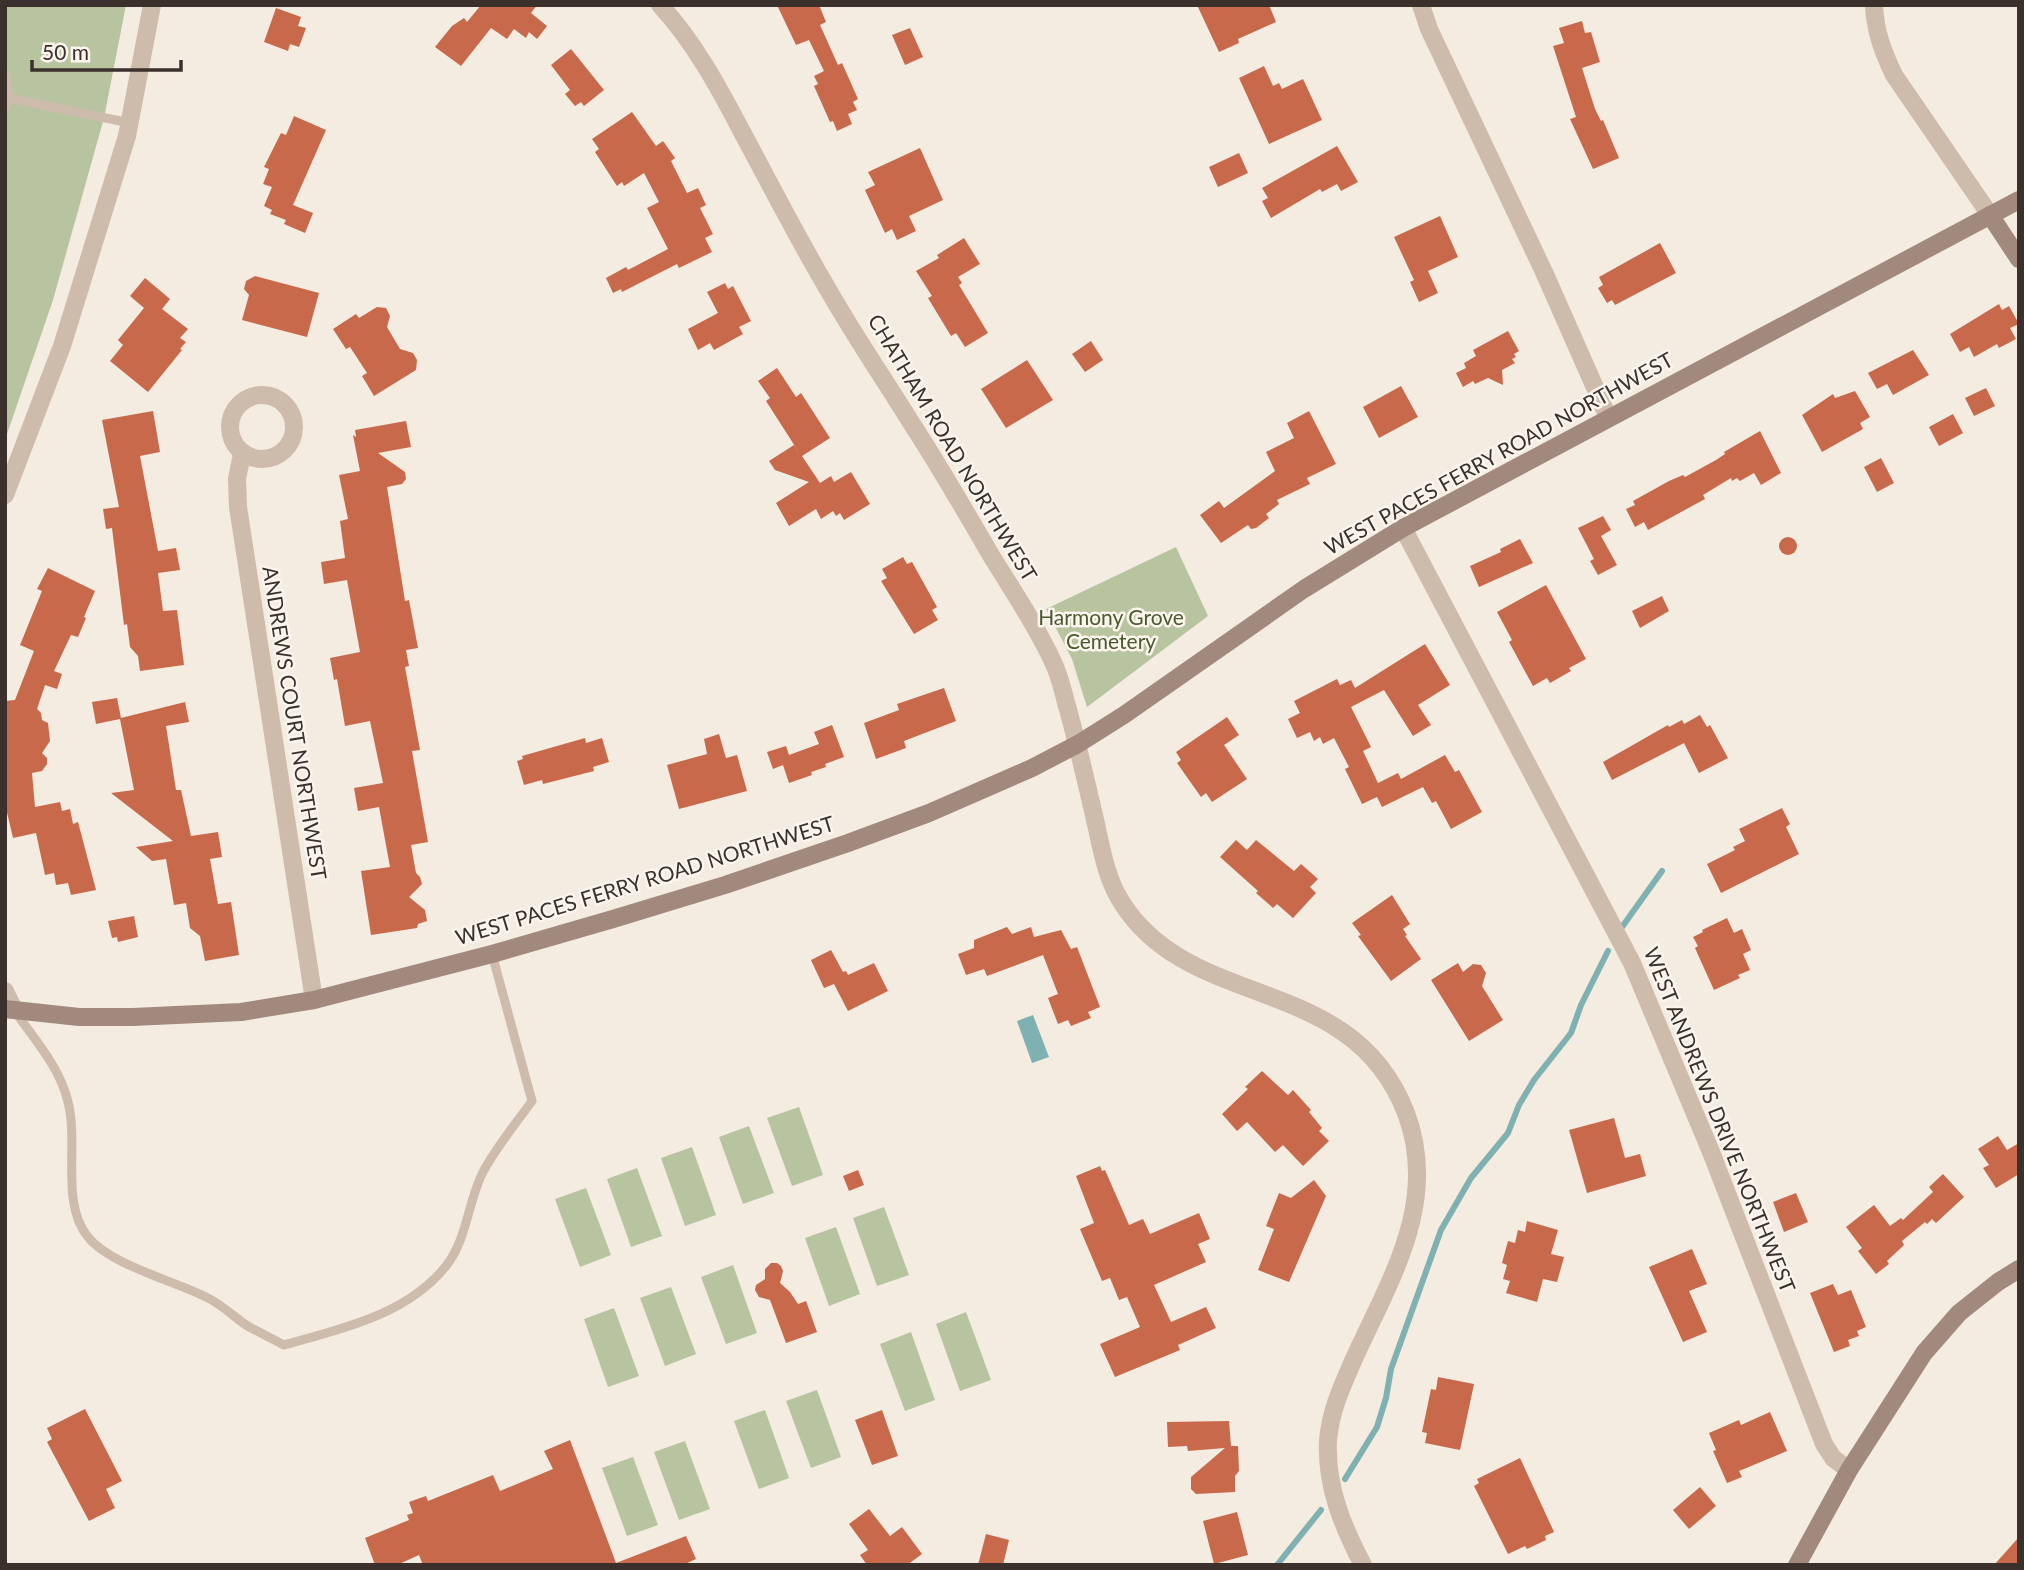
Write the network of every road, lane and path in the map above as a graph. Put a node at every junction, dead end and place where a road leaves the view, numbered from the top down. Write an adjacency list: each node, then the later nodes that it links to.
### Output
1 (152, 5): 7 (street)
2 (660, 5): 15 (street, CHATHAM ROAD NORTHWEST)
3 (1421, 5): 11 (street)
4 (1874, 5): 9 (street)
5 (5, 75): 6 (lane)
6 (7, 103): 7 (lane)
7 (130, 123): 13 (street)
8 (2019, 200): 9 (main road, WEST PACES FERRY ROAD NORTHWEST)
9 (1990, 215): 10 (main road); 11 (main road, WEST PACES FERRY ROAD NORTHWEST)
10 (2019, 259)
11 (1608, 417): 14 (main road, WEST PACES FERRY ROAD NORTHWEST)
12 (242, 454): 18 (street, ANDREWS COURT NORTHWEST)
13 (5, 495)
14 (1403, 528): 15 (main road, WEST PACES FERRY ROAD NORTHWEST); 21 (street, WEST ANDREWS DRIVE NORTHWEST)
15 (1078, 744): 16 (main road, WEST PACES FERRY ROAD NORTHWEST); 22 (street, CHATHAM ROAD NORTHWEST)
16 (492, 954): 18 (main road, WEST PACES FERRY ROAD NORTHWEST); 19 (lane)
17 (5, 991): 19 (street)
18 (314, 1000): 19 (main road, WEST PACES FERRY ROAD NORTHWEST)
19 (10, 1010)
20 (2019, 1269): 21 (main road)
21 (1849, 1470): 23 (main road)
22 (1363, 1565)
23 (1797, 1565)

